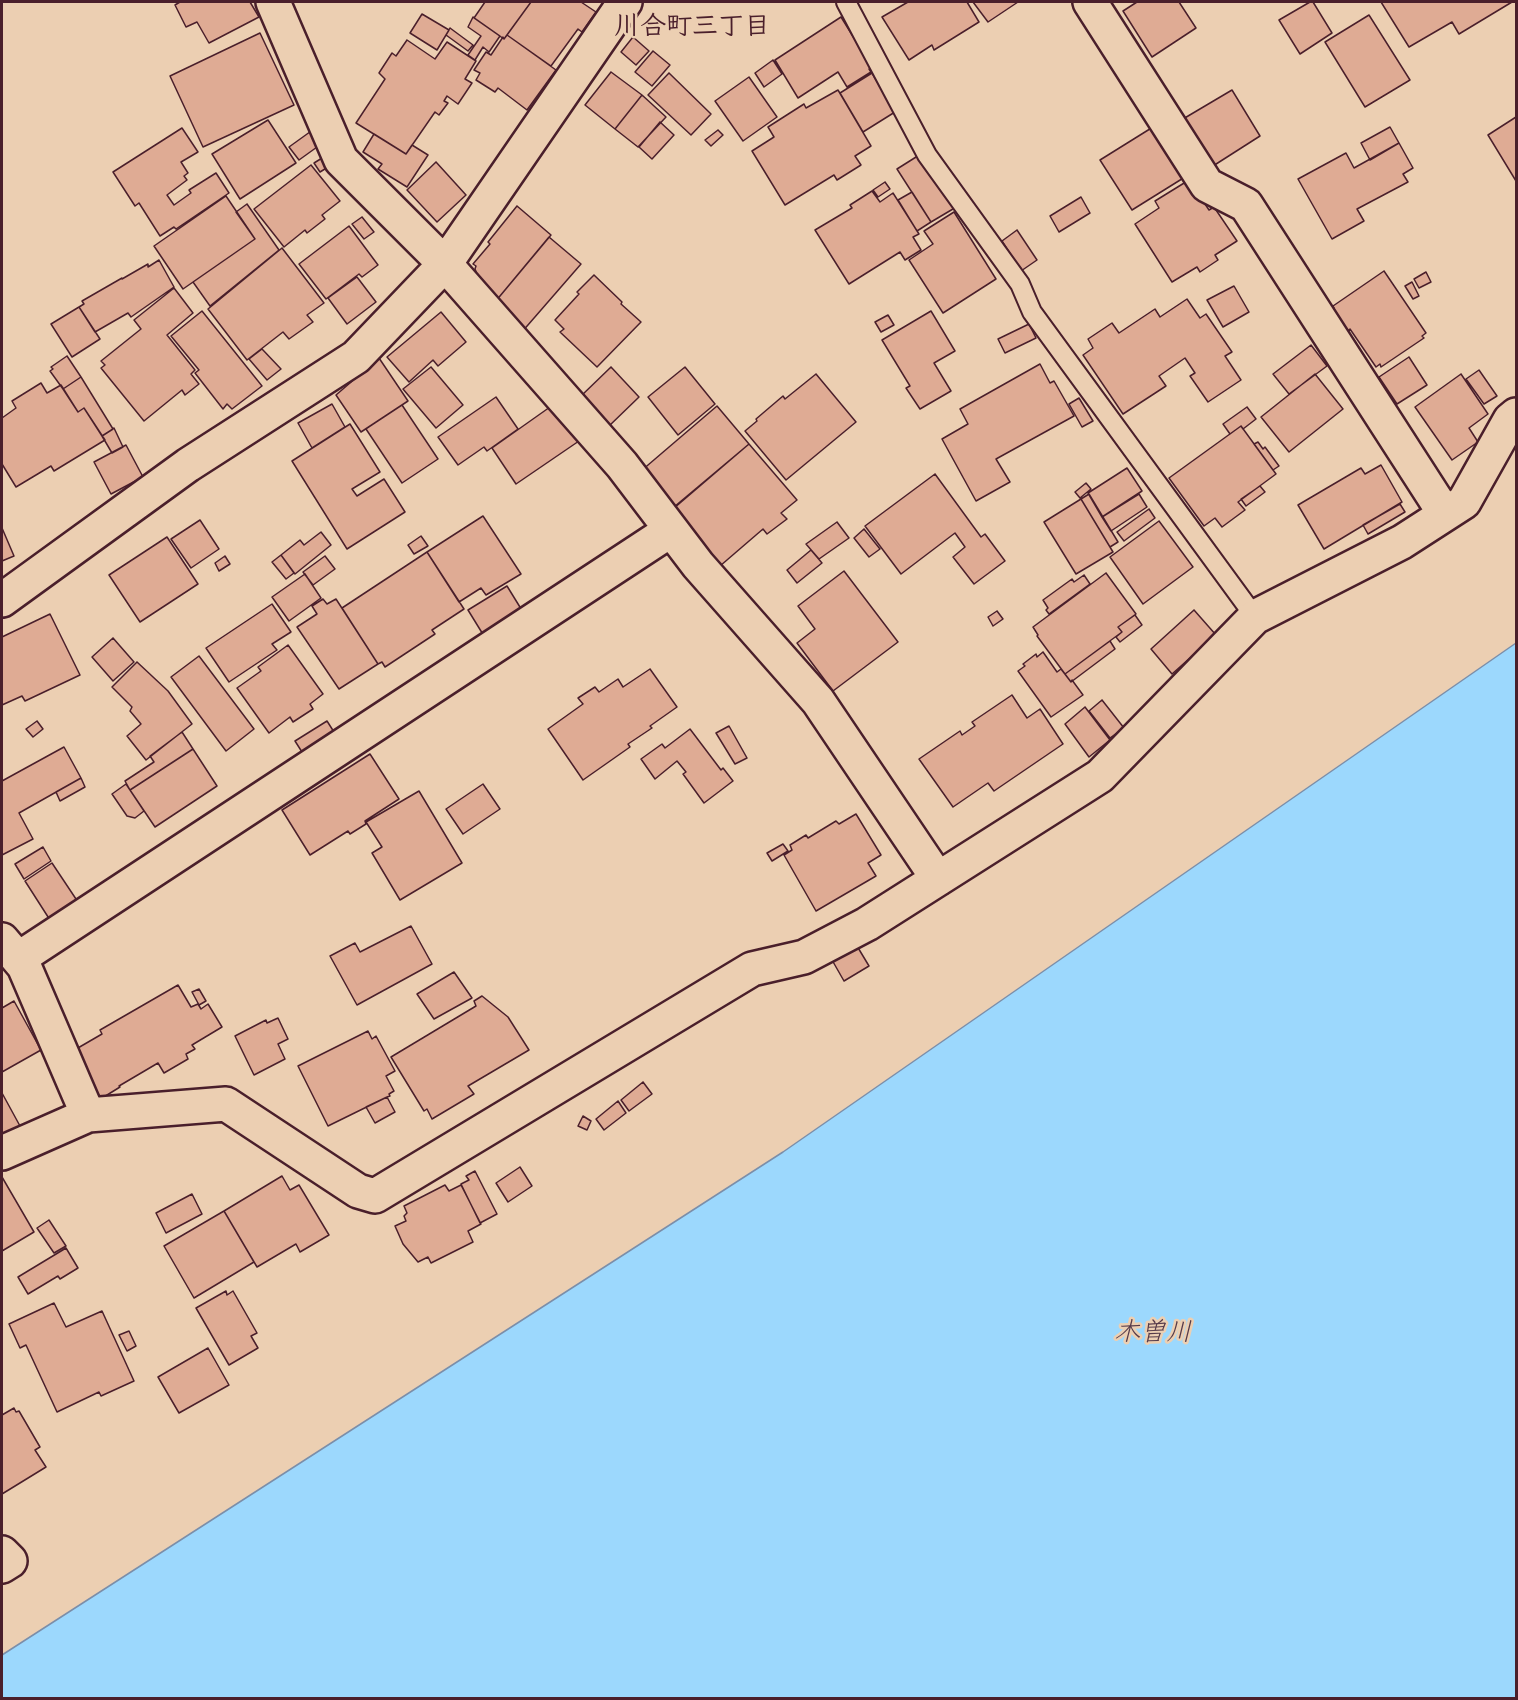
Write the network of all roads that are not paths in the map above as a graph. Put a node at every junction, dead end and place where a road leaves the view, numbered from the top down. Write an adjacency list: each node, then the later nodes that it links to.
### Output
1 (273, 2): 5 (street)
2 (626, 2): 5 (street)
3 (846, 2): 10 (lane)
4 (1090, 2): 7 (street)
5 (445, 264): 8 (street); 9 (street)
6 (1516, 415): 7 (street)
7 (1445, 514): 10 (street)
8 (672, 530): 11 (street); 12 (street)
9 (2, 600)
10 (1255, 617): 11 (street)
11 (938, 879): 13 (street)
12 (10, 949): 13 (street)
13 (88, 1115): 14 (street)
14 (2, 1153)
15 (2, 1553): 16 (street)
16 (2, 1566)

